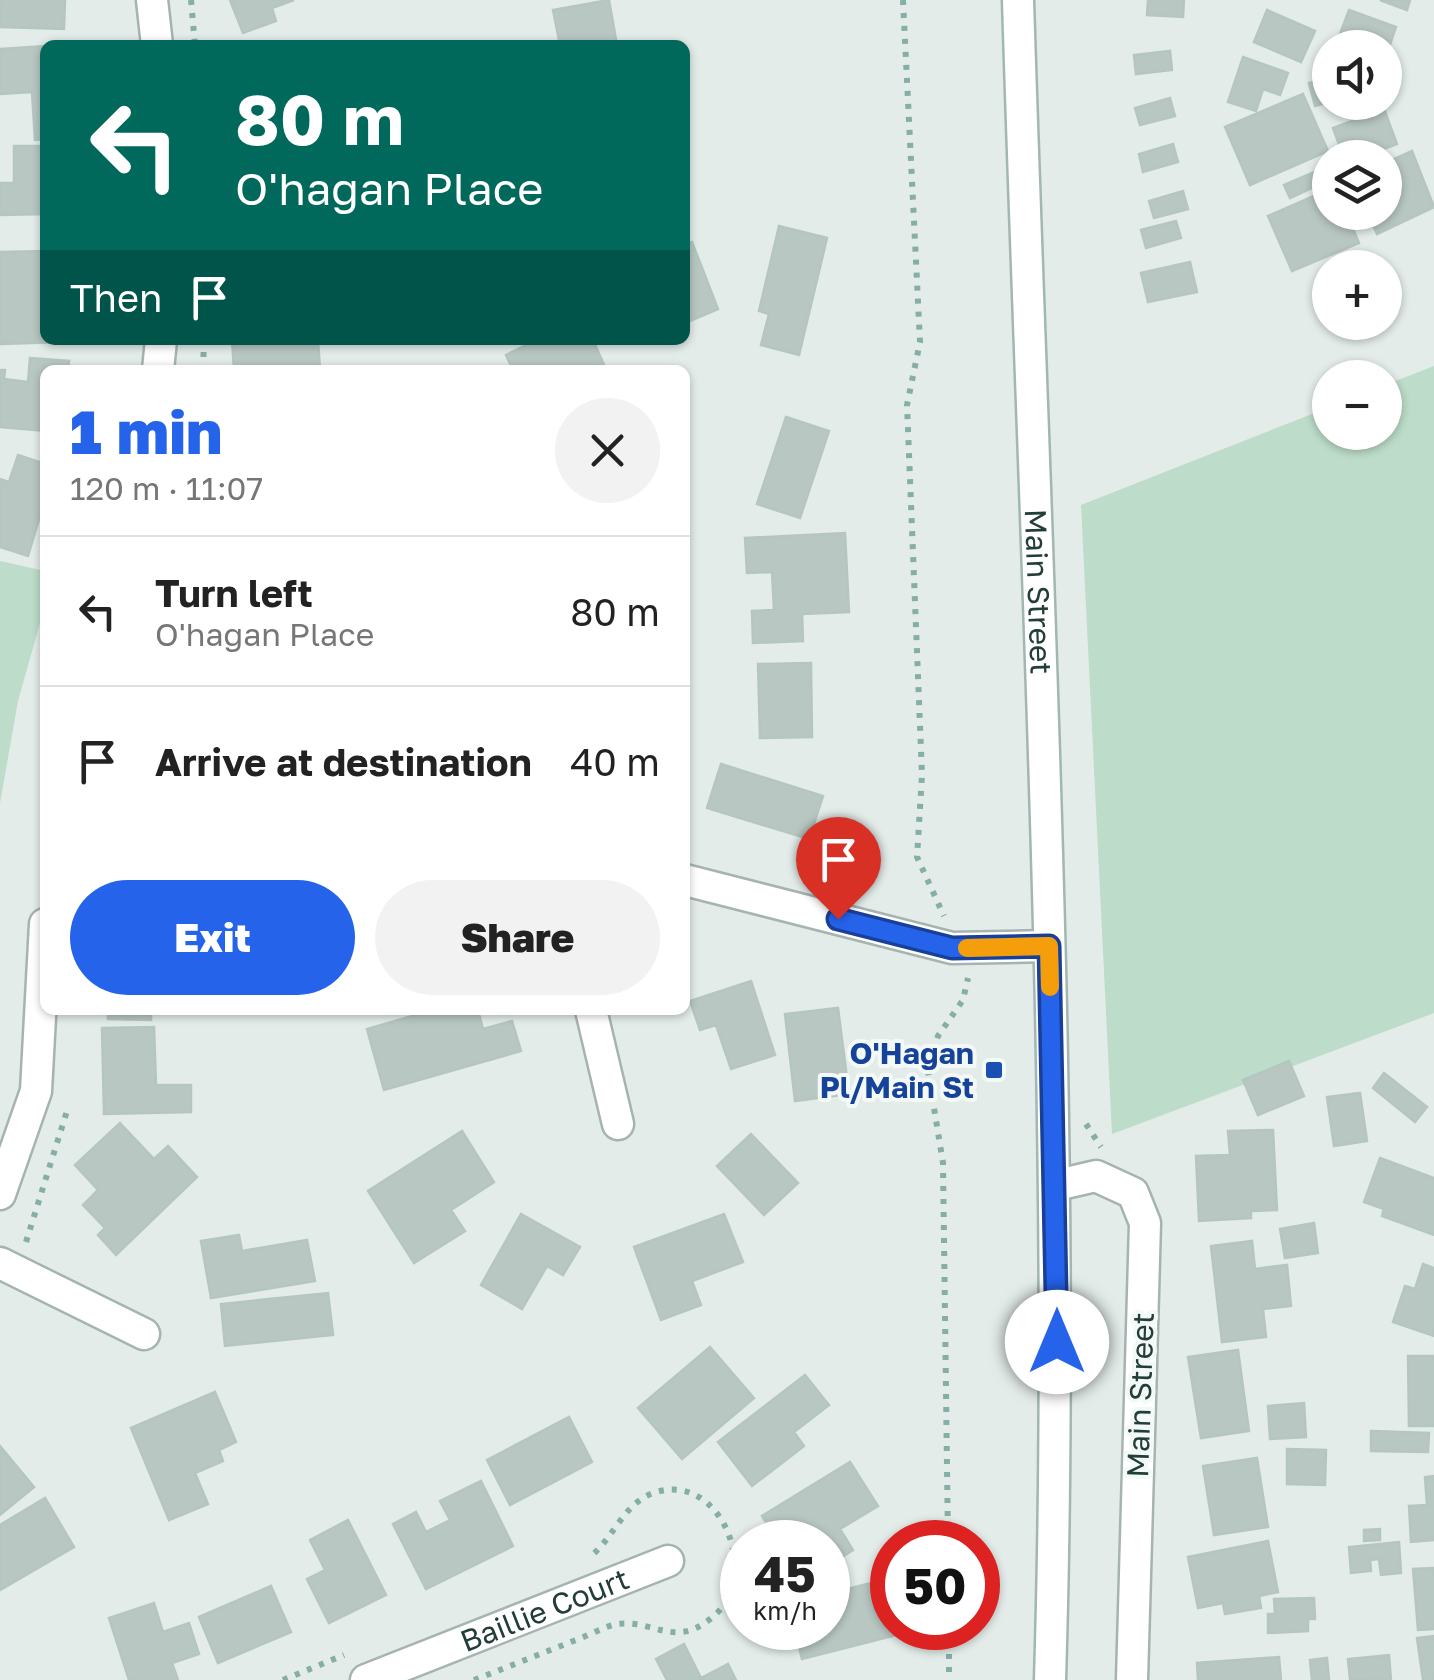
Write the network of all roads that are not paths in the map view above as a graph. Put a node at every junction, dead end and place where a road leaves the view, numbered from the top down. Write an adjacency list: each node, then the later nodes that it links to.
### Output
1 (152, 0): 3 (street)
2 (1018, 0): 5 (street, Main Street)
3 (156, 40)
4 (690, 881): 5 (street)
5 (1049, 946): 9 (street, Main Street)
6 (40, 1015): 10 (street)
7 (591, 1015): 8 (street)
8 (618, 1124)
9 (1057, 1185): 15 (street, Main Street); 16 (street, Main Street)
10 (0, 1194)
11 (0, 1263): 12 (street)
12 (144, 1334)
13 (668, 1562): 14 (street, Baillie Court)
14 (366, 1680)
15 (1050, 1680)
16 (1132, 1680)

